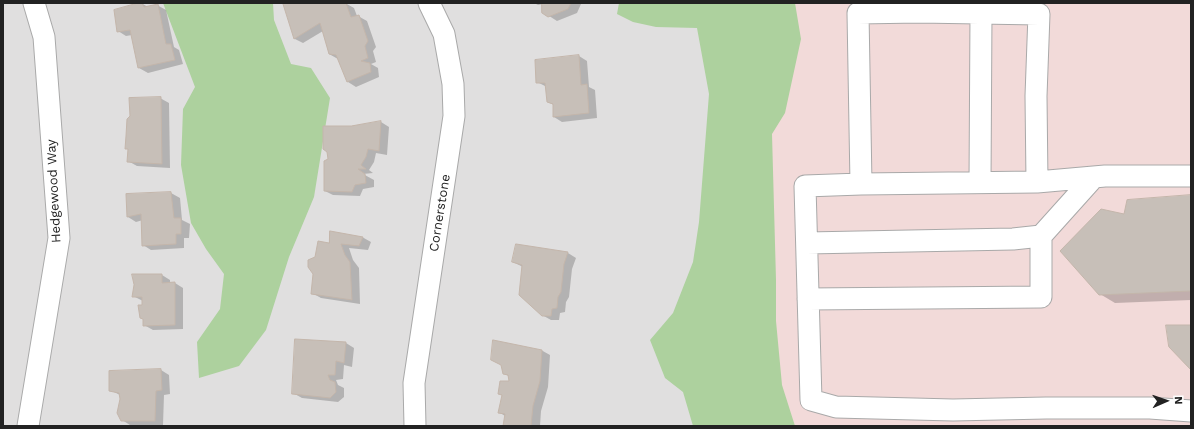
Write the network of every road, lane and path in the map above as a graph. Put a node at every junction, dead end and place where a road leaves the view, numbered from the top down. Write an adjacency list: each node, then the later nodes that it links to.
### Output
1 (34, 3): 13 (street, Hedgewood Way)
2 (429, 3): 14 (street, Cornerstone)
3 (981, 12): 6 (street); 7 (street); 8 (street)
4 (1191, 176): 5 (street)
5 (1094, 177): 7 (street); 9 (street)
6 (980, 182): 7 (street); 8 (street)
7 (1037, 182)
8 (861, 184): 10 (street)
9 (1041, 236): 10 (street); 11 (street)
10 (807, 243): 11 (street)
11 (808, 299): 12 (street)
12 (1191, 411)
13 (28, 426)
14 (415, 426)

